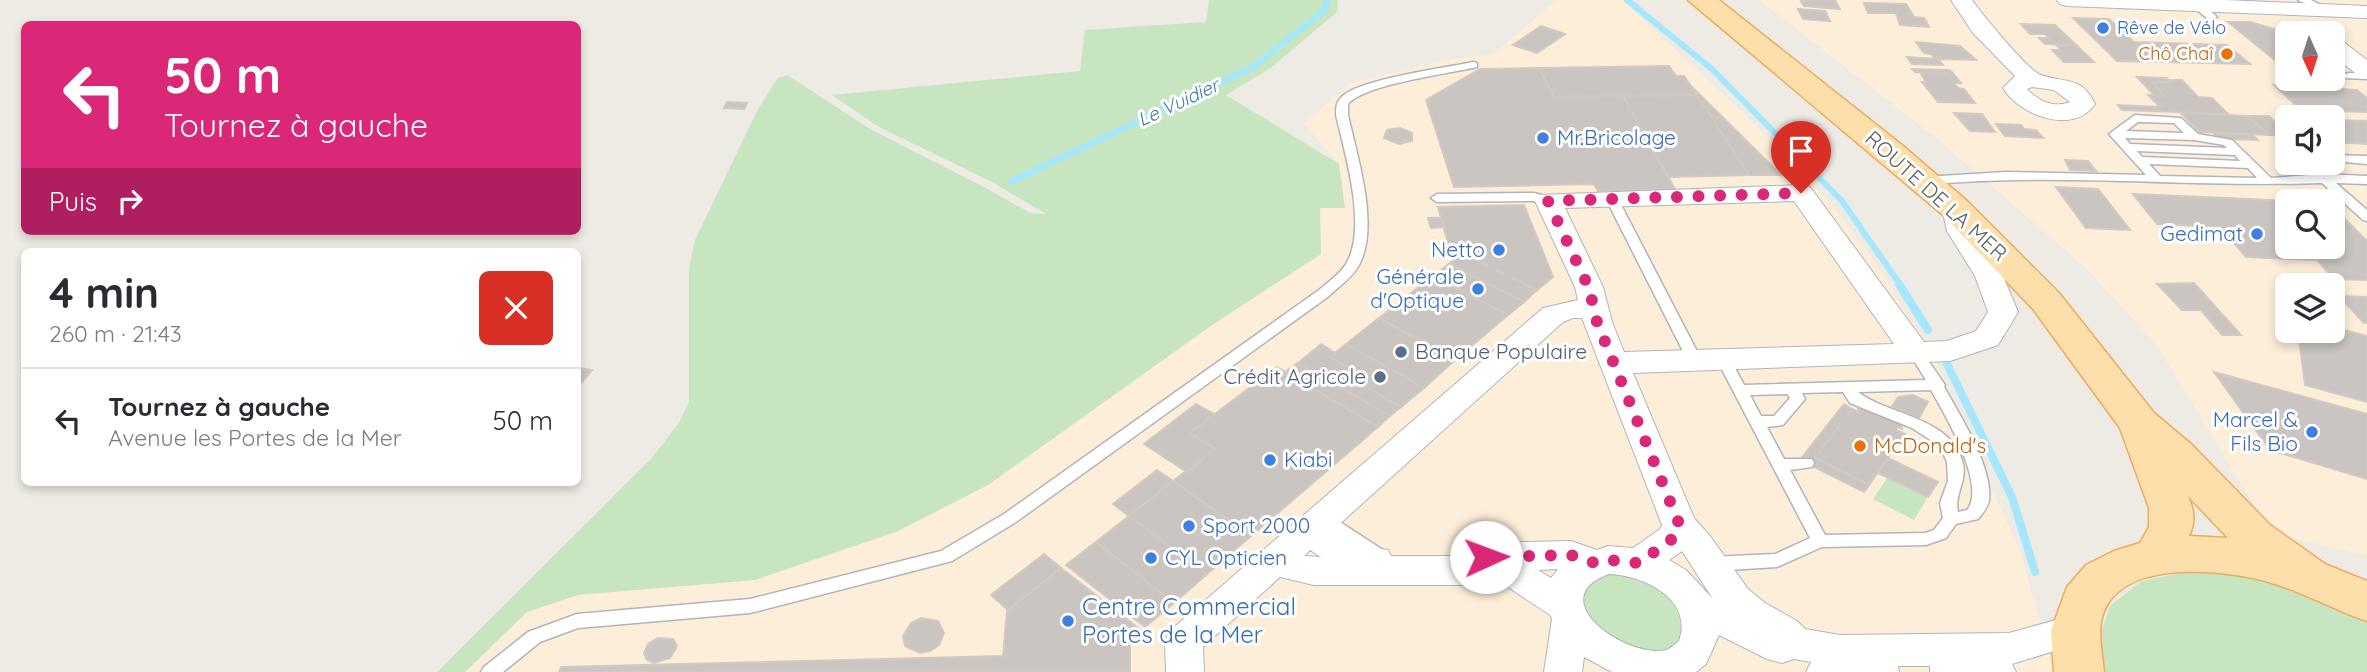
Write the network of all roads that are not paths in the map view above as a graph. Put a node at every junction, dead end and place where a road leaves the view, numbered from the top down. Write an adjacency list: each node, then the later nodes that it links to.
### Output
1 (1702, 0): 23 (main road, ROUTE DE LA MER)
2 (1961, 0): 12 (street)
3 (2067, 0): 4 (street)
4 (2093, 1): 5 (street)
5 (2295, 5): 6 (street); 7 (street)
6 (2367, 12)
7 (2308, 21)
8 (2345, 58): 10 (street)
9 (1474, 65): 60 (lane)
10 (2358, 73): 11 (lane)
11 (2367, 76)
12 (2032, 80)
13 (2127, 147): 14 (lane); 14 (lane); 16 (lane)
14 (2237, 152): 18 (lane)
15 (2345, 159): 17 (lane)
16 (2139, 160): 18 (lane); 20 (lane)
17 (2367, 160)
18 (2250, 165): 24 (lane)
19 (2338, 175): 22 (lane)
20 (2155, 178): 23 (lane); 24 (lane)
21 (2323, 178): 22 (lane); 24 (lane); 30 (lane)
22 (2342, 179): 25 (lane)
23 (1924, 181): 29 (main road, ROUTE DE LA MER)
24 (2267, 181)
25 (2365, 181)
26 (1437, 198): 28 (lane)
27 (1612, 199): 28 (street); 32 (street); 34 (lane)
28 (1548, 201): 31 (street)
29 (1955, 208): 32 (street); 41 (main road, ROUTE DE LA MER)
30 (2367, 217)
31 (1591, 298): 35 (street); 45 (street)
32 (1916, 353): 33 (street); 36 (lane)
33 (1724, 360): 34 (street); 38 (lane)
34 (1695, 361): 35 (street)
35 (1614, 363): 46 (street)
36 (1938, 385): 39 (lane); 44 (lane)
37 (1791, 389): 38 (lane); 39 (lane); 40 (lane)
38 (1740, 390): 40 (lane)
39 (1850, 398): 44 (lane)
40 (1757, 422): 43 (lane)
41 (2140, 423): 48 (main road, ROUTE DE LA MER); 53 (main road, ROUTE DE LA MER)
42 (1806, 463): 43 (lane)
43 (1780, 465): 47 (lane)
44 (1951, 519): 47 (lane)
45 (1315, 524): 49 (street); 50 (street)
46 (1680, 526): 51 (street); 52 (street)
47 (1820, 541): 52 (lane)
48 (2157, 555): 53 (main road); 58 (main road)
49 (1275, 560): 56 (street); 61 (street)
50 (1595, 563): 51 (street); 56 (street)
51 (1639, 563): 54 (street)
52 (1709, 565): 54 (street); 57 (street)
53 (2308, 575): 55 (main road)
54 (1693, 602): 57 (street); 59 (street)
55 (2367, 602)
56 (1566, 614): 59 (street); 62 (street)
57 (1794, 643): 58 (street)
58 (2076, 651)
59 (1661, 670)
60 (490, 672)
61 (1185, 672)
62 (1563, 672)
63 (1825, 672): 64 (street)
64 (1997, 672)

